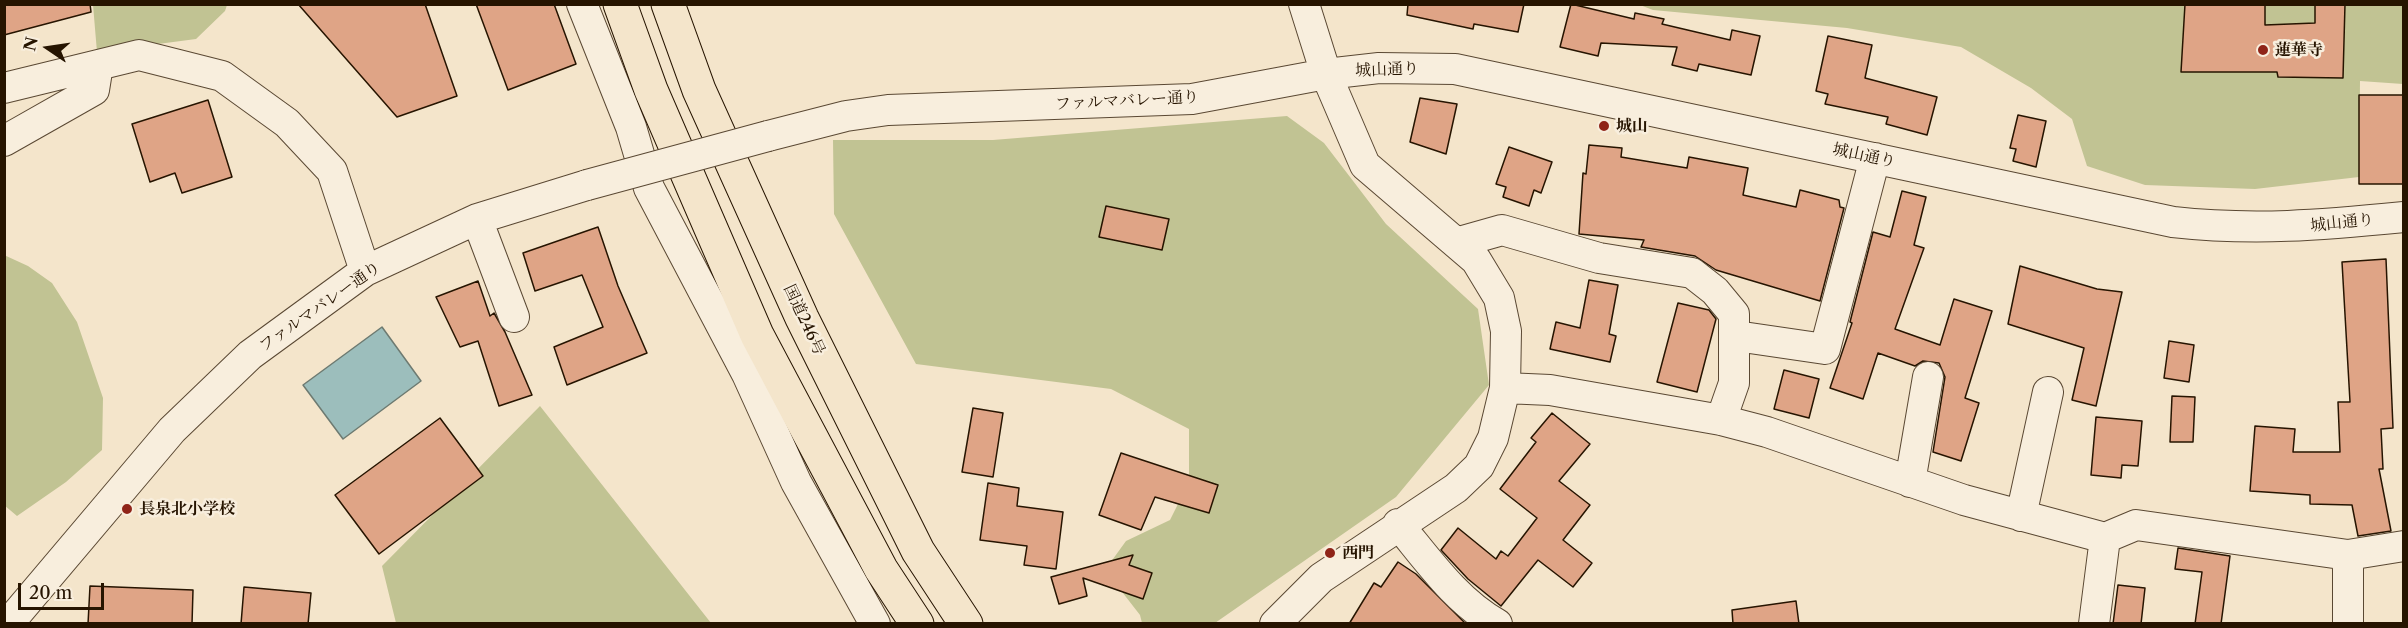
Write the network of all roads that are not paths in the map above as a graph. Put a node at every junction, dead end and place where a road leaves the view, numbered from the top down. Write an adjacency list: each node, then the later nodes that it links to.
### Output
1 (582, 4): 27 (street)
2 (620, 4): 28 (highway)
3 (668, 4): 29 (highway, 国道246号)
4 (1304, 4): 6 (street)
5 (98, 65): 7 (street); 8 (street); 13 (street)
6 (1326, 74): 9 (street, 城山通り); 11 (street, ファルマバレー通り, bridge); 12 (street)
7 (4, 88)
8 (4, 141)
9 (1875, 158): 10 (street, 城山通り); 15 (street)
10 (2403, 217)
11 (477, 219): 13 (street, ファルマバレー通り); 14 (street)
12 (1456, 243): 15 (street); 17 (street)
13 (365, 271): 26 (street, ファルマバレー通り)
14 (514, 317)
15 (1736, 336): 19 (street)
16 (1928, 377): 20 (street)
17 (1505, 388): 19 (street); 22 (street)
18 (2048, 392): 21 (street)
19 (1721, 420): 20 (street)
20 (1910, 482): 21 (street)
21 (2021, 516): 23 (street)
22 (1398, 524): 30 (street); 31 (street)
23 (2105, 538): 25 (street); 32 (street)
24 (2403, 546): 25 (street)
25 (2348, 555): 33 (street)
26 (11, 622)
27 (875, 624)
28 (917, 624)
29 (966, 624)
30 (1275, 624)
31 (1497, 624)
32 (2094, 624)
33 (2348, 624)

